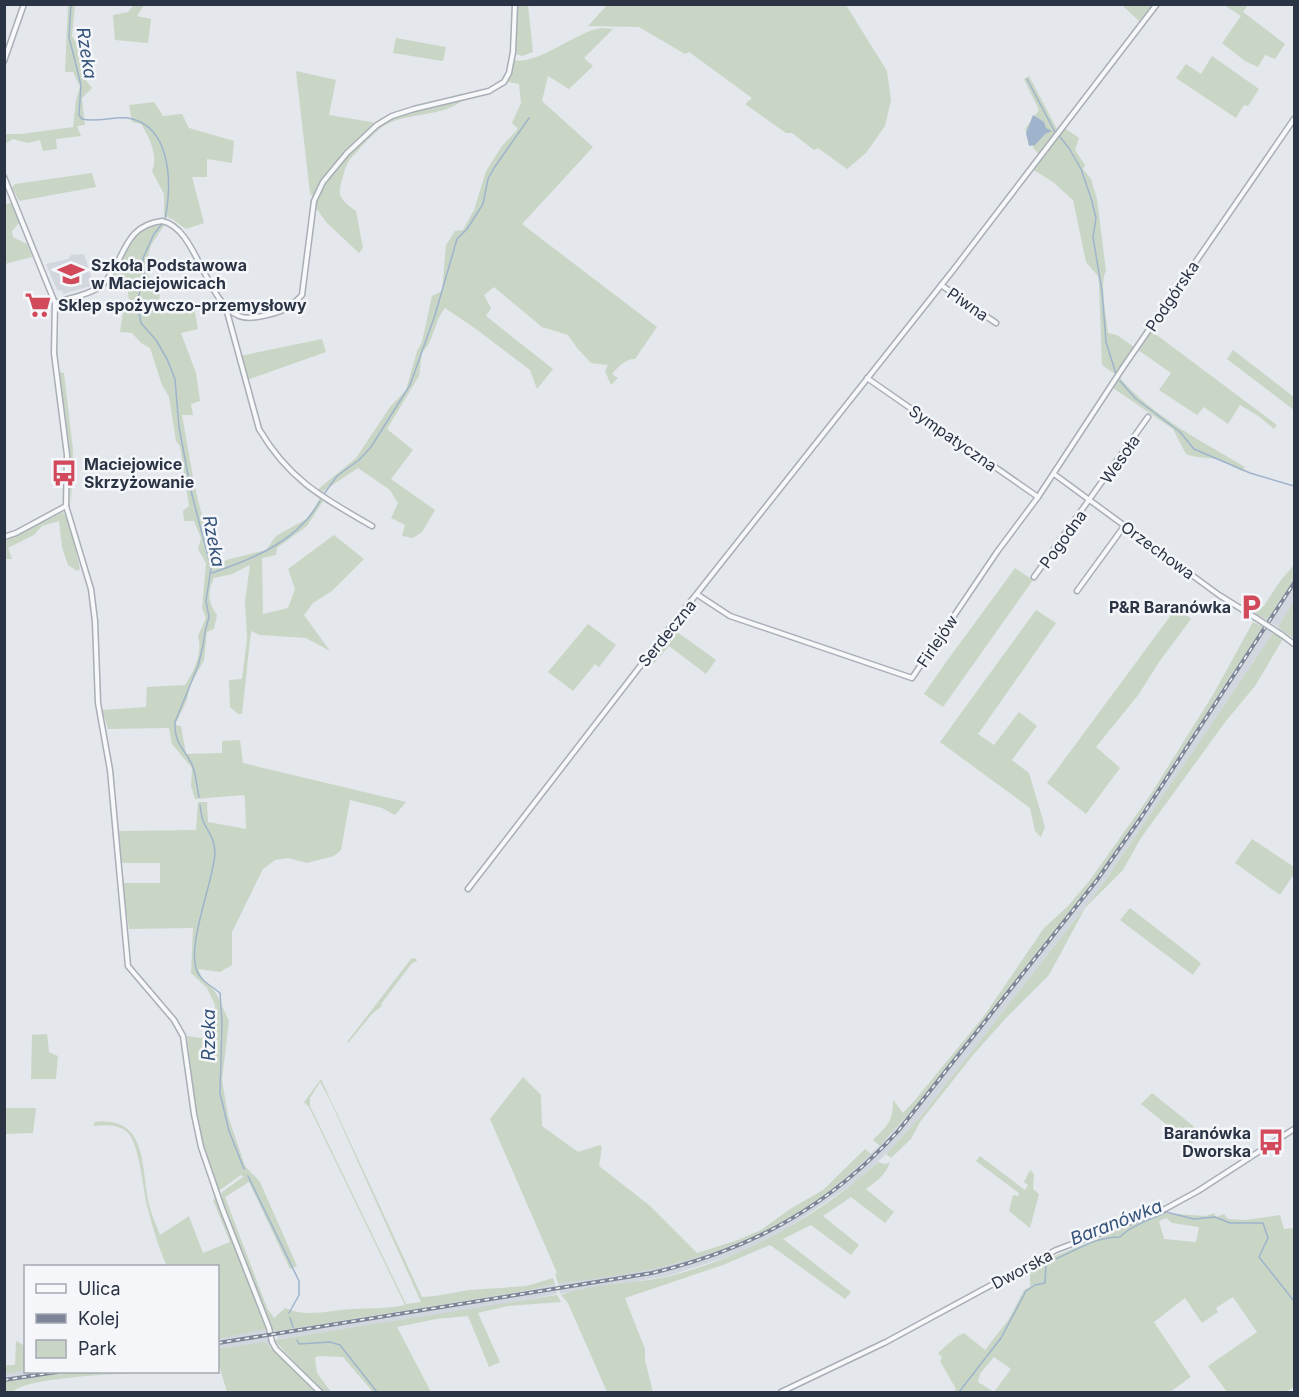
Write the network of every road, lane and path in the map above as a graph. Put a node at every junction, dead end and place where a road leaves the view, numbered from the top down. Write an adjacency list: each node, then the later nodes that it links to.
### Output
1 (24, 4): 4 (street)
2 (515, 4): 9 (street)
3 (1157, 4): 7 (street, Serdeczna)
4 (4, 61)
5 (1294, 119): 13 (street, Podgórska)
6 (4, 177): 8 (street)
7 (941, 285): 10 (street, Piwna); 11 (street, Serdeczna)
8 (55, 303): 9 (street); 16 (street)
9 (226, 308): 18 (street)
10 (996, 323)
11 (867, 378): 14 (street, Sympatyczna); 22 (street, Serdeczna)
12 (1148, 417): 15 (street, Wesoła)
13 (1053, 474): 14 (street, Firlejów); 15 (street, Orzechowa)
14 (1038, 497): 22 (street, Firlejów)
15 (1091, 501): 17 (street, Orzechowa); 20 (street, Pogodna)
16 (66, 506): 19 (street); 26 (street)
17 (1125, 525): 21 (street); 23 (street, Orzechowa, bridge)
18 (372, 526)
19 (4, 537)
20 (1034, 577)
21 (1077, 591)
22 (698, 595): 24 (street, Serdeczna)
23 (1294, 644)
24 (468, 889)
25 (1294, 1129): 27 (street, Dworska)
26 (320, 1392)
27 (781, 1392)

